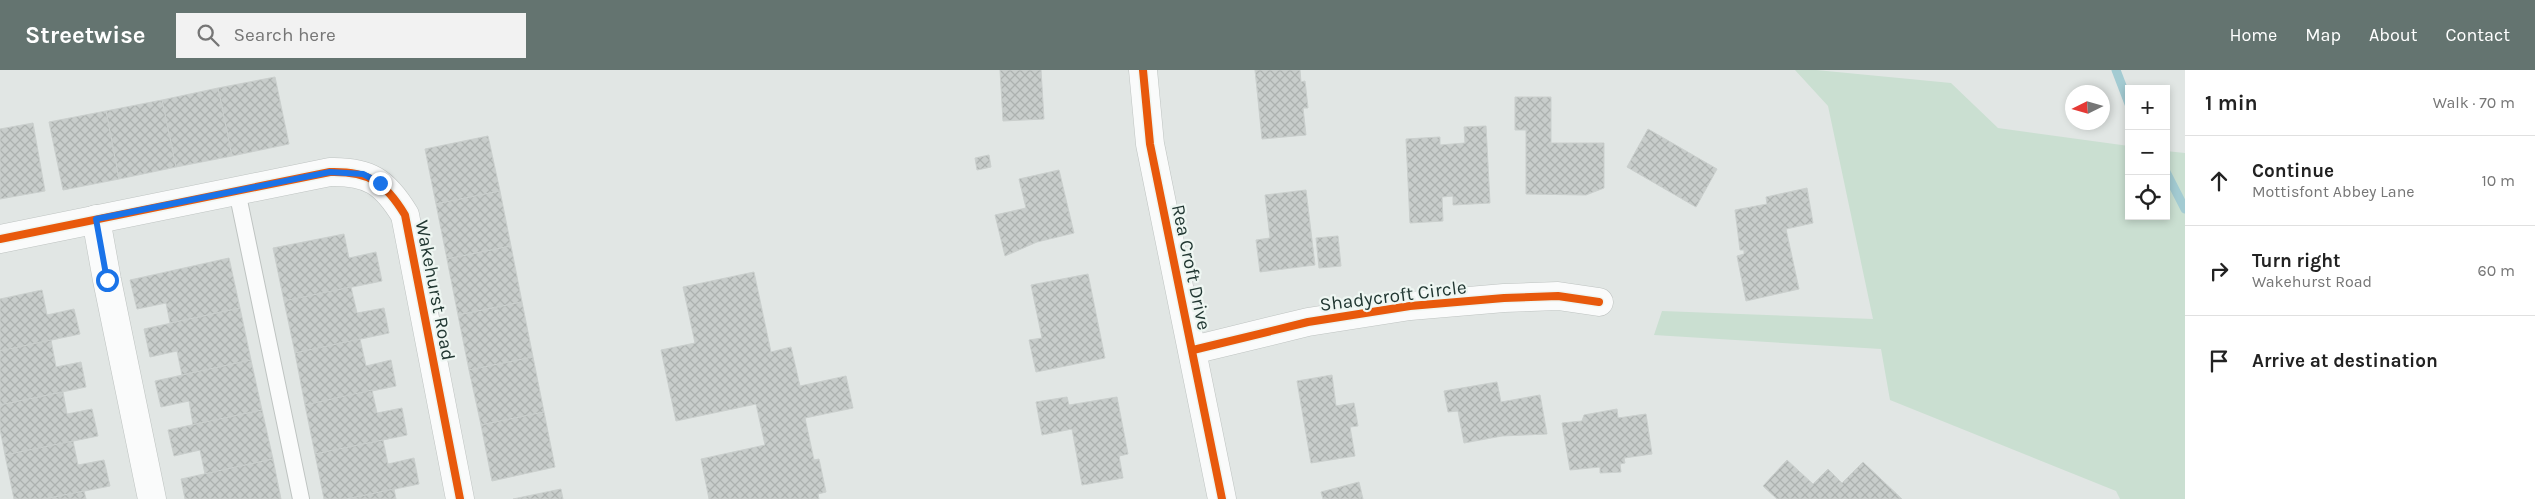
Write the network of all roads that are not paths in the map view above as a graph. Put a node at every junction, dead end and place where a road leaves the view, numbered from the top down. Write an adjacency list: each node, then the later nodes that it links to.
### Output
1 (1143, 70): 6 (street, Rea Croft Drive)
2 (237, 191): 3 (street, Wakehurst Road); 8 (lane); 9 (street, Wakehurst Road)
3 (96, 219): 4 (street, Wakehurst Road); 7 (street)
4 (0, 239)
5 (1599, 302): 6 (street, Shadycroft Circle)
6 (1193, 350): 10 (street, Rea Croft Drive)
7 (152, 499)
8 (301, 499)
9 (460, 499)
10 (1222, 499)

